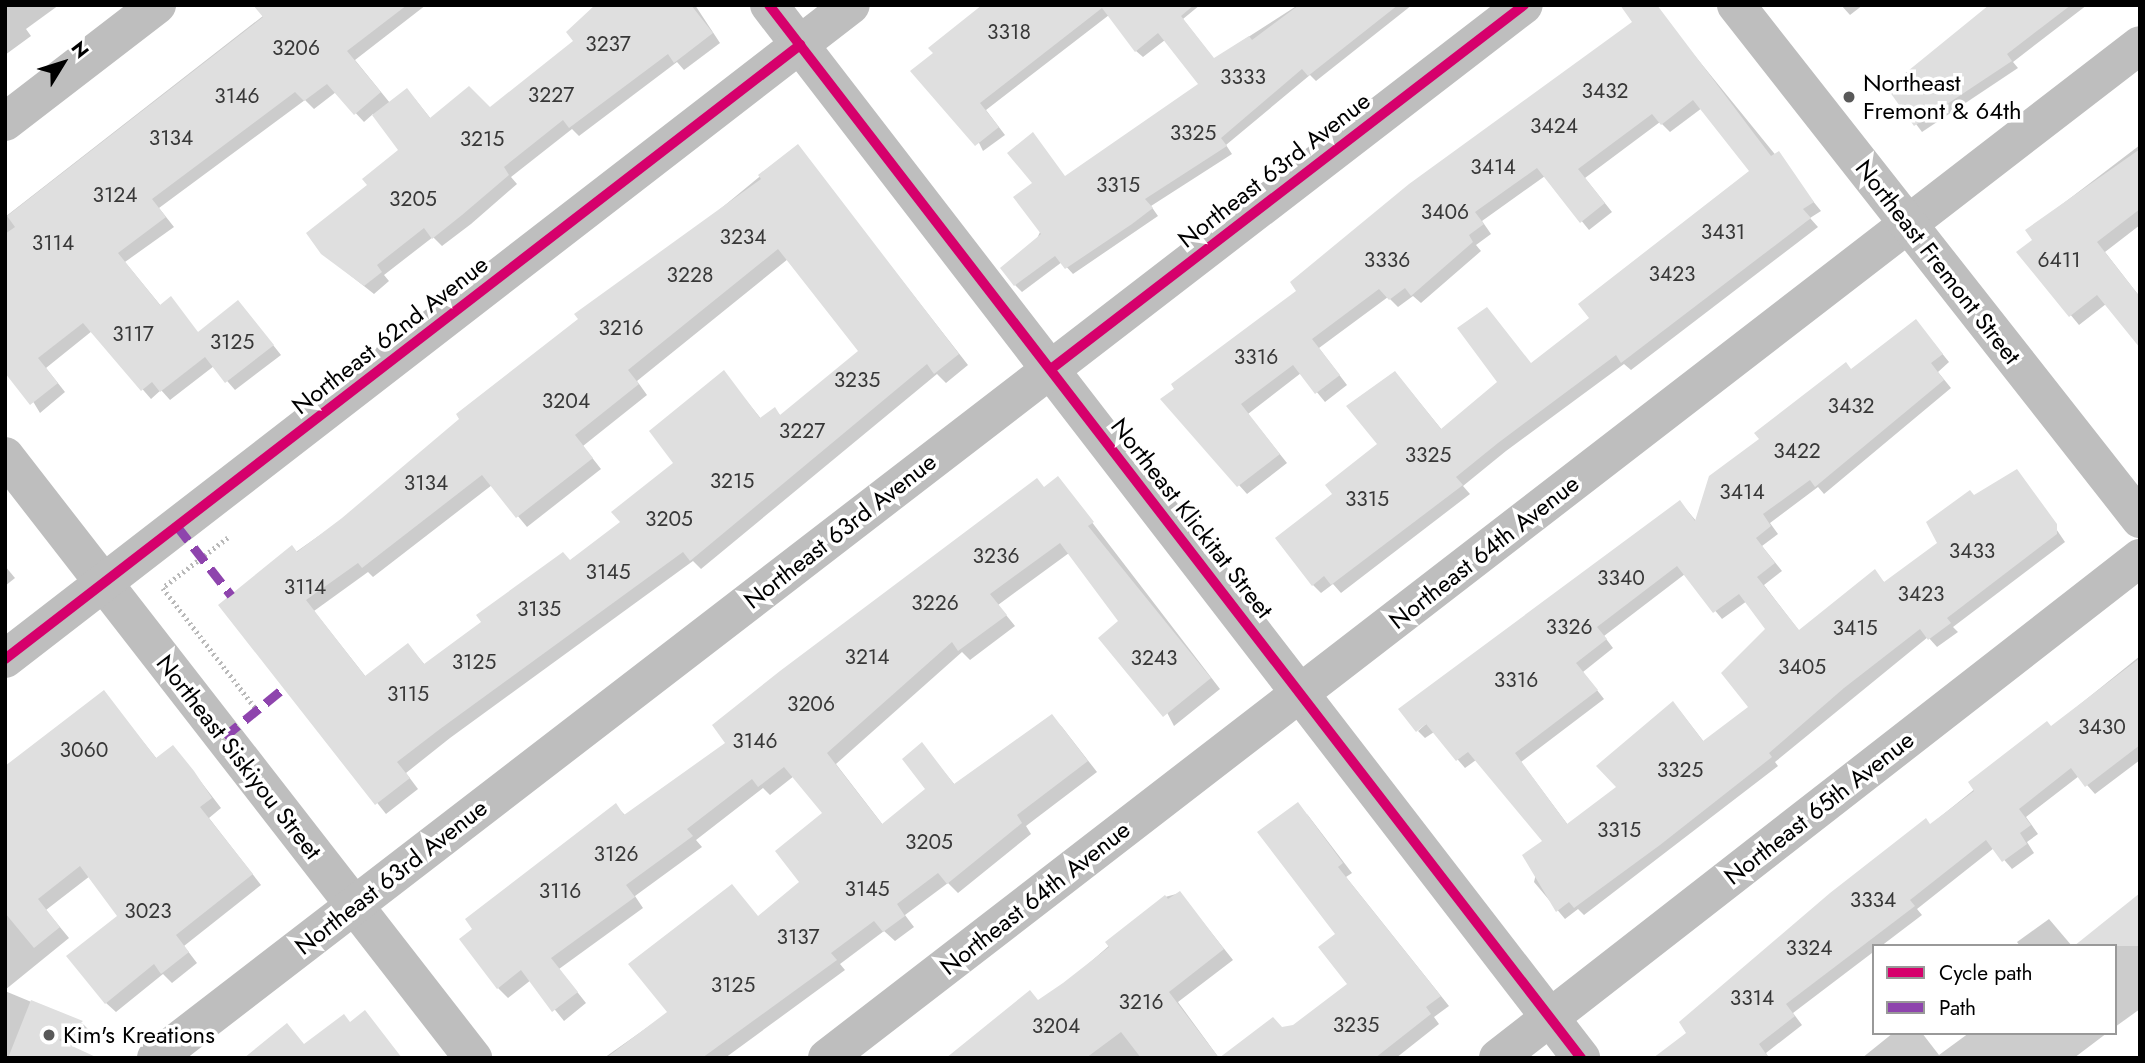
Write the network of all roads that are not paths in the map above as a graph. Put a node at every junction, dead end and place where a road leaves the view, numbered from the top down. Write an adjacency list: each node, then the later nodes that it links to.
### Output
1 (157, 5): 8 (street)
2 (769, 5): 6 (street, Northeast Klickitat Street)
3 (851, 5): 6 (street, Northeast 62nd Avenue)
4 (1524, 5): 10 (street, Northeast 63rd Avenue)
5 (1736, 5): 9 (street, Northeast Fremont Street)
6 (800, 45): 10 (street, Northeast Klickitat Street); 14 (street, Northeast 62nd Avenue)
7 (2140, 46): 9 (street, Northeast 64th Avenue)
8 (5, 122)
9 (1908, 224): 12 (street, Northeast Fremont Street); 16 (street, Northeast 64th Avenue)
10 (1051, 369): 16 (street, Northeast Klickitat Street); 17 (street, Northeast 63rd Avenue)
11 (5, 456): 14 (street, Northeast Siskiyou Street)
12 (2140, 519)
13 (2140, 558): 18 (street, Northeast 65th Avenue)
14 (104, 583): 15 (street, Northeast 62nd Avenue); 17 (street, Northeast Siskiyou Street)
15 (5, 659)
16 (1301, 694): 18 (street, Northeast Klickitat Street); 21 (street, Northeast 64th Avenue)
17 (354, 906): 19 (street, Northeast 63rd Avenue); 20 (street, Northeast Siskiyou Street)
18 (1550, 1017): 22 (street, Northeast 65th Avenue); 23 (street, Northeast Klickitat Street)
19 (156, 1058)
20 (473, 1058)
21 (827, 1058)
22 (1498, 1058)
23 (1581, 1058)

